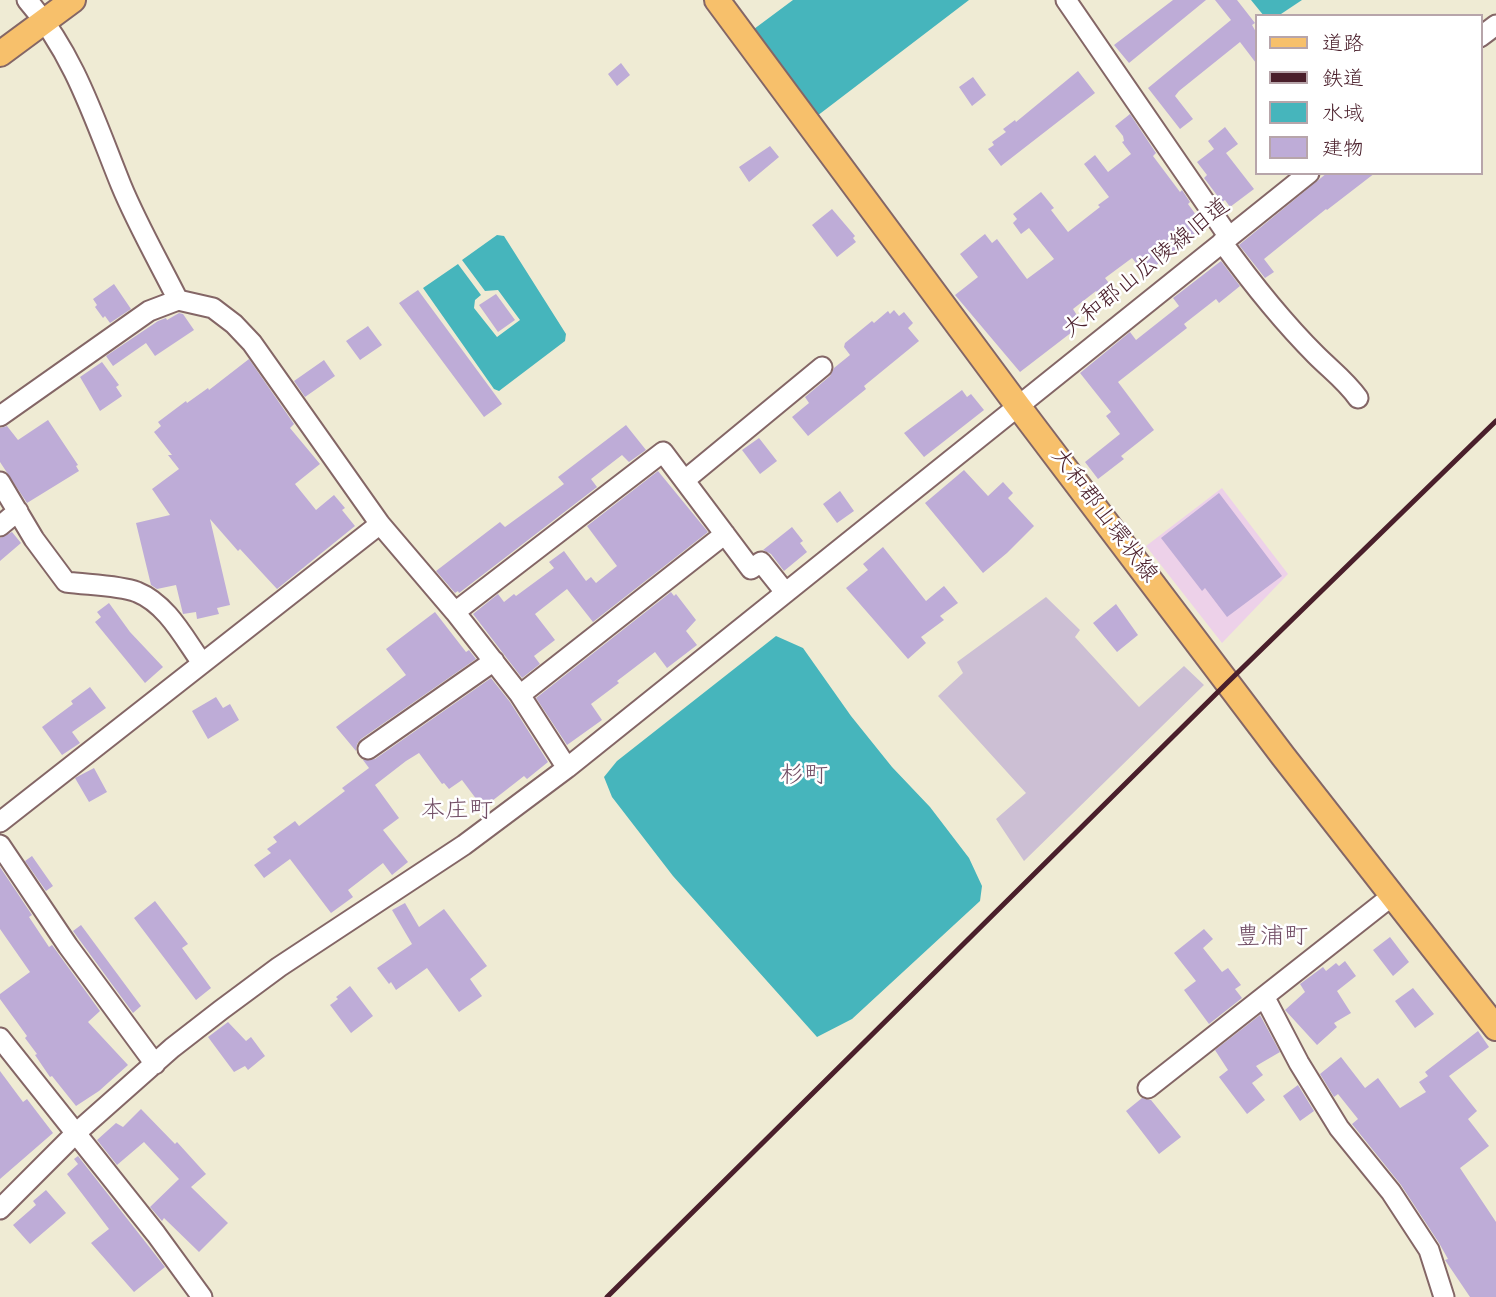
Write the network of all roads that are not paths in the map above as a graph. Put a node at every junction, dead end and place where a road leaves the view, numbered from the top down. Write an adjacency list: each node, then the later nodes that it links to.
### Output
1 (27, 0): 5 (street)
2 (73, 0): 5 (main road)
3 (717, 0): 12 (main road, 大和郡山環状線)
4 (1066, 0): 8 (street)
5 (45, 20): 6 (main road); 9 (street)
6 (0, 54)
7 (1306, 175): 8 (street, 大和郡山広陵線旧道)
8 (1225, 240): 11 (street); 12 (street, 大和郡山広陵線旧道)
9 (178, 300): 13 (street); 17 (street)
10 (822, 367): 14 (street)
11 (1358, 398)
12 (1018, 406): 20 (street, 大和郡山広陵線旧道); 29 (main road, 大和郡山環状線)
13 (0, 416)
14 (685, 480): 19 (street); 21 (street)
15 (0, 482): 16 (street)
16 (18, 511): 18 (street); 23 (street)
17 (380, 524): 21 (street); 23 (street)
18 (0, 526)
19 (726, 534): 20 (street); 24 (street)
20 (785, 592): 26 (street, 大和郡山広陵線旧道)
21 (455, 612): 22 (street)
22 (494, 662): 24 (street); 25 (street)
23 (202, 663): 27 (street)
24 (520, 695): 26 (street)
25 (368, 748)
26 (567, 768): 33 (street, 大和郡山広陵線旧道)
27 (0, 822)
28 (0, 845): 33 (street)
29 (1393, 895): 30 (street); 31 (main road, 大和郡山環状線)
30 (1265, 998): 34 (street); 38 (street)
31 (1496, 1028)
32 (0, 1038): 35 (street)
33 (155, 1064): 35 (street, 大和郡山広陵線旧道)
34 (1148, 1088)
35 (76, 1133): 36 (street, 大和郡山広陵線旧道); 37 (street)
36 (0, 1209)
37 (202, 1297)
38 (1444, 1297)

